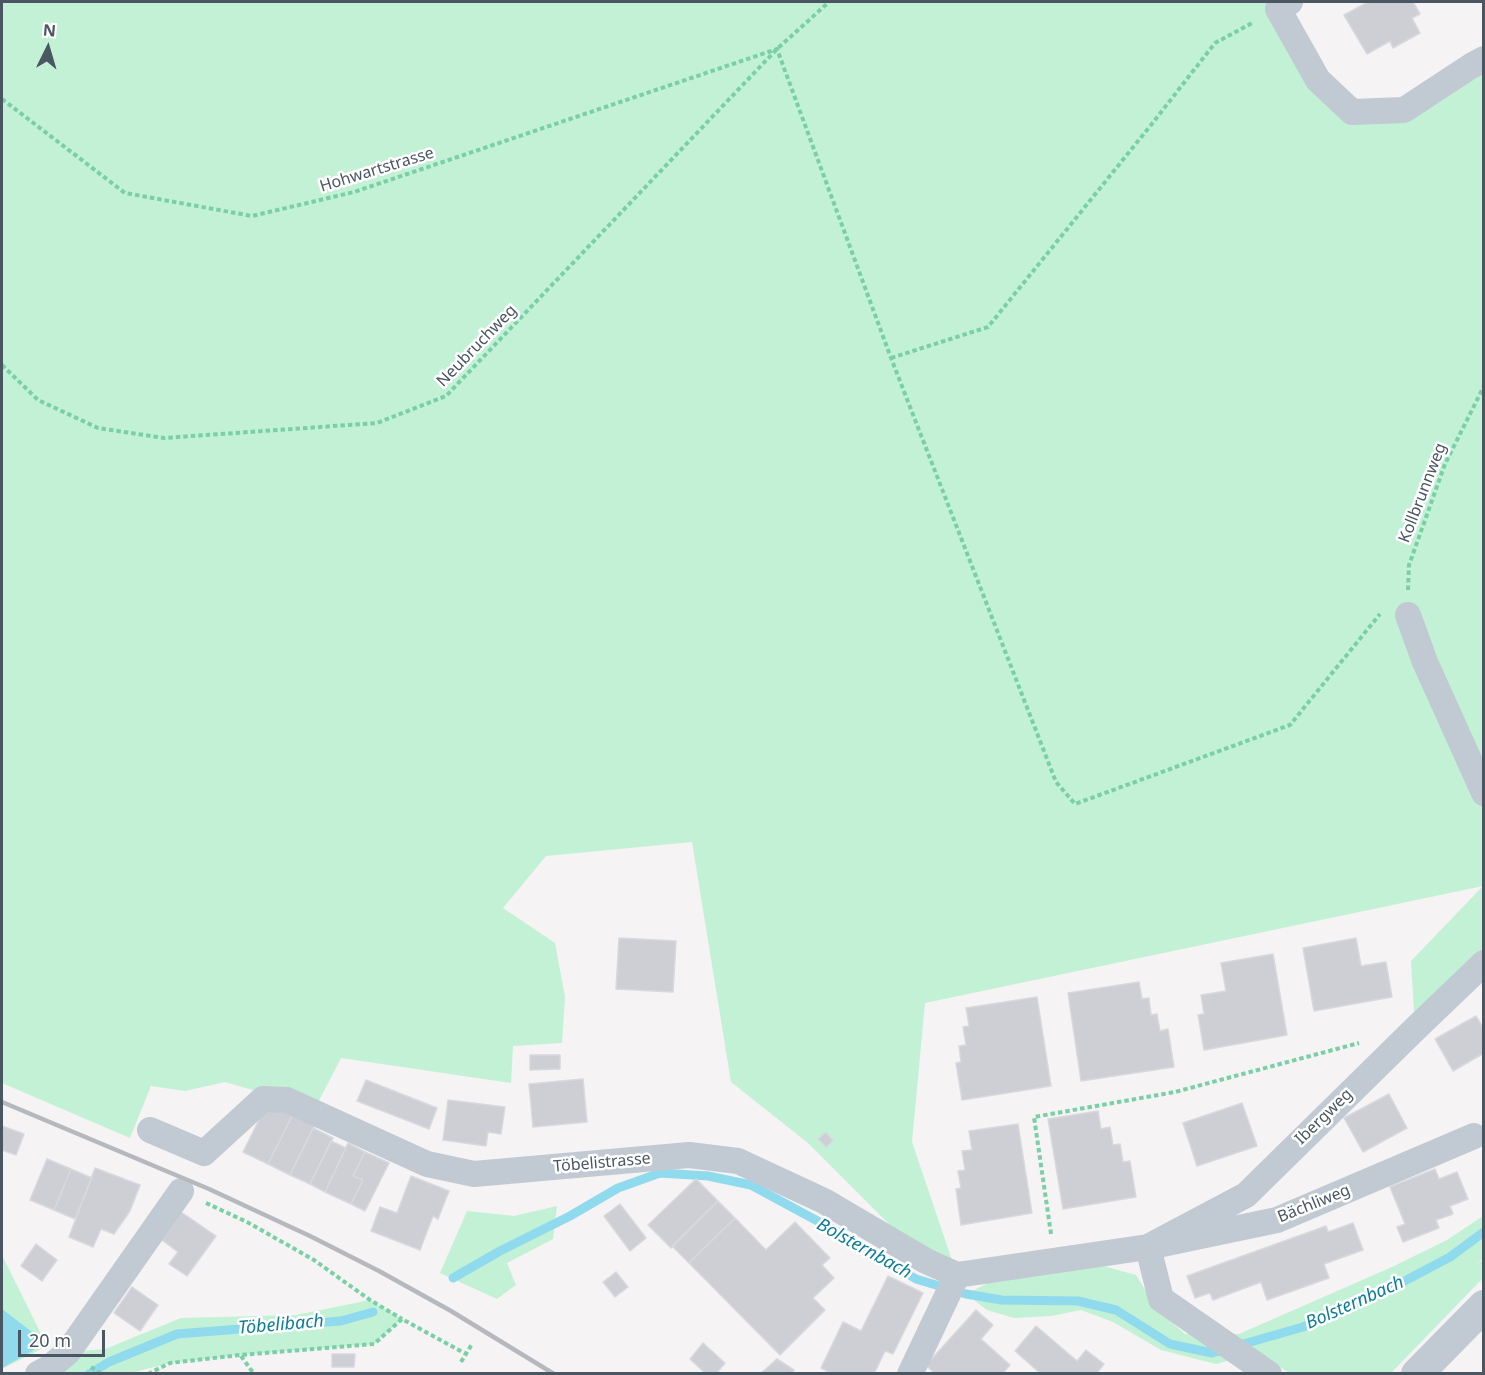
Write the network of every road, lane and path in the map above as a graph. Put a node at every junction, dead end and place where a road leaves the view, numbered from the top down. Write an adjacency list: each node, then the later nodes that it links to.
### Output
1 (829, 2): 3 (path, Neubruchweg)
2 (1284, 5): 4 (street); 6 (path)
3 (777, 49): 5 (path, Hohwartstrasse); 6 (path); 7 (path, Neubruchweg)
4 (1484, 59)
5 (2, 99)
6 (891, 358): 9 (path)
7 (2, 365)
8 (1484, 386): 9 (path, Kollbrunnweg)
9 (1397, 612): 10 (street)
10 (1484, 792)
11 (1484, 963): 16 (street, Ibergweg)
12 (1369, 1041): 17 (path)
13 (150, 1130): 18 (street, Töbelistrasse)
14 (1474, 1136): 16 (street, Bächliweg)
15 (181, 1191): 20 (path); 25 (street)
16 (1148, 1247): 17 (street, Ibergweg); 29 (street)
17 (1055, 1261): 18 (street, Ibergweg)
18 (956, 1278): 28 (street)
19 (1484, 1306): 30 (street)
20 (402, 1319): 22 (path); 23 (path)
21 (472, 1344): 22 (path)
22 (466, 1354): 24 (path)
23 (240, 1355): 26 (path); 27 (path)
24 (461, 1362)
25 (39, 1374)
26 (148, 1374)
27 (254, 1374)
28 (910, 1374)
29 (1269, 1374)
30 (1417, 1374)

